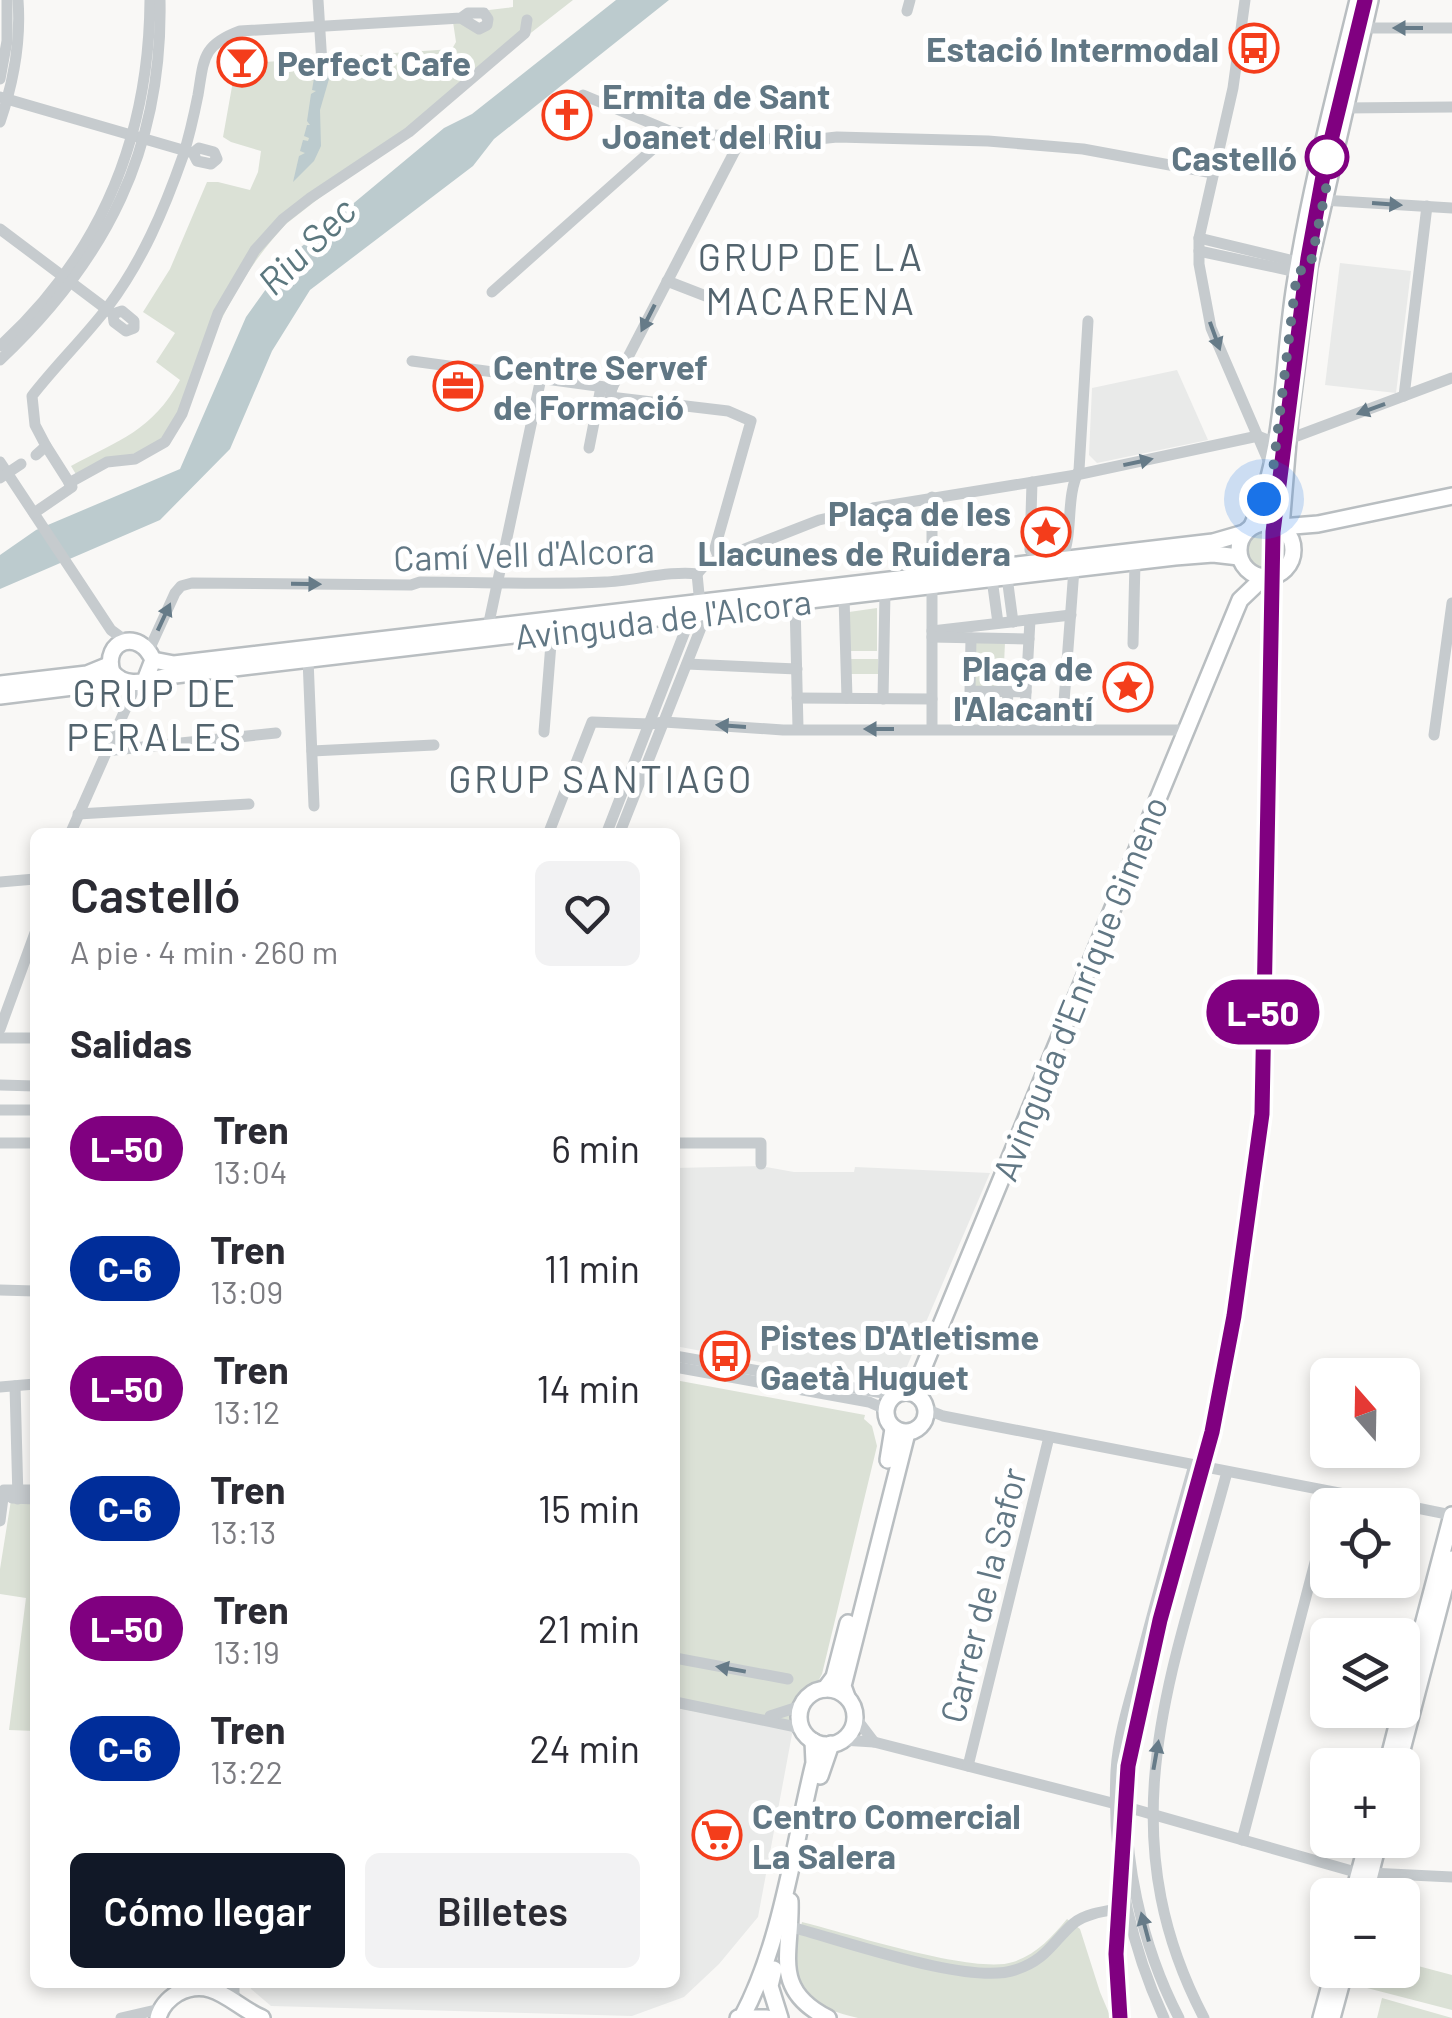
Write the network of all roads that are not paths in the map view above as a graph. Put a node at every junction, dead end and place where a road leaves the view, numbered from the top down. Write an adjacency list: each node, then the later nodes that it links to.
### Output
1 (7, 0): 15 (street)
2 (18, 0): 17 (street)
3 (150, 0): 22 (street)
4 (160, 0): 22 (street)
5 (318, 0): 11 (street)
6 (1358, 0): 31 (main road)
7 (1370, 0): 12 (main road)
8 (1244, 7): 25 (street)
9 (461, 18): 11 (street)
10 (527, 20): 53 (street)
11 (320, 26): 14 (street); 24 (street)
12 (1363, 28): 13 (street, one-way to 12); 19 (main road)
13 (1452, 28)
14 (322, 64)
15 (0, 79)
16 (583, 95): 21 (street)
17 (4, 98): 20 (street); 22 (street)
18 (1452, 107): 19 (street)
19 (1344, 108): 26 (main road)
20 (0, 122)
21 (672, 132): 23 (street); 34 (street)
22 (138, 137): 24 (street); 32 (street)
23 (741, 138): 25 (street); 33 (street)
24 (189, 151): 36 (street)
25 (1213, 174): 30 (street)
26 (1322, 200): 27 (street, one-way to 27); 31 (main road)
27 (1427, 206): 28 (street); 44 (street)
28 (1452, 208)
29 (0, 230): 32 (street)
30 (1199, 245): 31 (street); 46 (street, one-way to 46)
31 (1302, 267): 45 (main road)
32 (68, 280): 36 (street); 38 (street); 39 (street)
33 (667, 281): 35 (street); 43 (street, one-way to 43)
34 (492, 292)
35 (728, 305)
36 (110, 311): 53 (street)
37 (1088, 321): 51 (street)
38 (0, 346)
39 (0, 360)
40 (412, 361): 41 (street)
41 (542, 378): 43 (street); 70 (street)
42 (1452, 378): 44 (street, Camí Vell d'Alcora)
43 (607, 387): 47 (street); 62 (street)
44 (1404, 396): 45 (street, Camí Vell d'Alcora, one-way to 45)
45 (1284, 435): 46 (street, Camí Vell d'Alcora); 49 (main road); 58 (main road)
46 (1258, 436): 49 (street); 51 (street, Camí Vell d'Alcora, one-way to 46)
47 (589, 448)
48 (22, 464): 50 (street)
49 (1273, 470): 59 (main road)
50 (2, 471): 56 (street)
51 (1076, 475): 52 (street, Camí Vell d'Alcora); 63 (street)
52 (1032, 482): 55 (street, Camí Vell d'Alcora); 61 (street)
53 (71, 485): 56 (street)
54 (1452, 496): 57 (main road)
55 (932, 498): 62 (street, Camí Vell d'Alcora); 69 (street)
56 (34, 513): 88 (street)
57 (1318, 524): 58 (main road); 60 (main road)
58 (1282, 527): 59 (main road); 60 (main road)
59 (1248, 529): 63 (main road, Avinguda de l'Alcora); 64 (main road)
60 (1293, 545): 67 (main road)
61 (1030, 550)
62 (720, 558): 66 (street, Camí Vell d'Alcora)
63 (1070, 558): 65 (main road, Avinguda de l'Alcora); 68 (main road, Avinguda de l'Alcora); 69 (main road, Avinguda de l'Alcora); 77 (street)
64 (1241, 561): 65 (main road, Avinguda de l'Alcora); 67 (main road); 73 (main road, Avinguda d'Enrique Gimeno)
65 (1134, 562): 87 (street)
66 (696, 574): 70 (street, Camí Vell d'Alcora); 76 (street)
67 (1264, 577): 73 (main road, Avinguda d'Enrique Gimeno)
68 (999, 578): 69 (main road, Avinguda de l'Alcora); 80 (street); 81 (street)
69 (932, 580): 71 (main road, Avinguda de l'Alcora); 76 (main road, Avinguda de l'Alcora); 84 (street)
70 (497, 583): 82 (street); 89 (street, Camí Vell d'Alcora, one-way to 70)
71 (884, 592): 72 (main road, Avinguda de l'Alcora); 101 (street)
72 (844, 597): 74 (main road, Avinguda de l'Alcora); 100 (street)
73 (1240, 600): 110 (main road, Avinguda d'Enrique Gimeno)
74 (795, 602): 76 (main road, Avinguda de l'Alcora); 92 (street)
75 (1452, 603): 78 (street)
76 (696, 610): 82 (main road, Avinguda de l'Alcora); 83 (main road, Avinguda de l'Alcora); 91 (street); 104 (street)
77 (1071, 615): 79 (street); 106 (street)
78 (1451, 618): 97 (street)
79 (1030, 620): 80 (street); 86 (street)
80 (1013, 622): 81 (street)
81 (998, 623): 84 (street)
82 (488, 627): 89 (main road, Avinguda de l'Alcora)
83 (552, 631): 90 (main road, Avinguda de l'Alcora); 111 (street)
84 (932, 634): 85 (street); 102 (street)
85 (971, 638): 86 (street); 95 (street)
86 (1029, 640): 96 (street)
87 (1133, 644)
88 (120, 645): 89 (main road); 93 (main road)
89 (151, 655): 93 (main road)
90 (308, 659): 93 (main road, Avinguda de l'Alcora); 116 (street)
91 (687, 664): 92 (street); 103 (street)
92 (797, 669): 99 (street)
93 (128, 680): 94 (main road, Avinguda de l'Alcora); 98 (main road, Avinguda de l'Alcora); 115 (street)
94 (0, 684)
95 (1008, 692): 96 (street); 108 (street)
96 (1026, 692): 109 (street)
97 (1446, 693): 113 (street)
98 (0, 696)
99 (797, 698): 100 (street); 105 (street)
100 (847, 698): 101 (street)
101 (883, 698): 102 (street)
102 (932, 699): 107 (street)
103 (664, 722): 104 (street); 105 (street, one-way to 103); 123 (street)
104 (650, 724): 121 (street); 122 (street)
105 (798, 728): 107 (street, one-way to 105)
106 (1062, 728): 109 (street); 110 (street)
107 (932, 729): 108 (street)
108 (1006, 729): 109 (street)
109 (1024, 729)
110 (1186, 730): 145 (main road, Avinguda d'Enrique Gimeno)
111 (544, 732)
112 (276, 733): 115 (street)
113 (1434, 735)
114 (434, 745): 116 (street)
115 (104, 751): 119 (street)
116 (312, 751): 118 (street)
117 (249, 804): 119 (street)
118 (314, 806)
119 (78, 814): 120 (street)
120 (73, 828)
121 (551, 828)
122 (609, 828)
123 (622, 828)
124 (30, 879): 125 (street)
125 (0, 882)
126 (30, 947): 127 (street)
127 (0, 1028)
128 (0, 1038): 129 (street)
129 (30, 1038)
130 (0, 1085): 131 (street)
131 (30, 1086)
132 (0, 1110): 133 (street)
133 (30, 1110)
134 (0, 1143): 135 (street)
135 (30, 1143)
136 (680, 1143): 137 (street)
137 (761, 1164)
138 (0, 1290): 139 (street)
139 (30, 1291)
140 (680, 1357): 145 (street)
141 (680, 1368): 145 (street)
142 (30, 1384): 143 (street)
143 (14, 1386): 144 (street); 152 (street)
144 (0, 1387)
145 (909, 1403): 146 (main road, Avinguda d'Enrique Gimeno); 146 (main road); 147 (street)
146 (900, 1431): 162 (main road); 163 (main road)
147 (1049, 1438): 148 (street); 173 (street, Carrer de la Safor)
148 (1199, 1466): 149 (street); 174 (street)
149 (1227, 1472): 151 (street); 175 (street, one-way to 149)
150 (30, 1491): 152 (street)
151 (1310, 1493)
152 (10, 1494): 153 (street); 156 (street)
153 (30, 1497)
154 (1420, 1509): 155 (street)
155 (1452, 1515): 159 (main road)
156 (0, 1522)
157 (1452, 1560): 172 (main road)
158 (1310, 1581): 176 (street)
159 (1420, 1639)
160 (680, 1659): 161 (street, one-way to 160)
161 (788, 1679)
162 (825, 1689): 163 (main road); 165 (main road)
163 (846, 1697): 166 (main road)
164 (680, 1703): 167 (street)
165 (801, 1706): 167 (street); 168 (main road)
166 (855, 1717): 170 (main road); 171 (street)
167 (760, 1718): 168 (street)
168 (801, 1728): 169 (main road)
169 (813, 1741): 170 (main road); 193 (main road)
170 (836, 1742): 171 (street); 183 (main road)
171 (874, 1742): 173 (street)
172 (1402, 1748)
173 (968, 1766): 174 (street)
174 (1122, 1806): 175 (street); 184 (street); 200 (street, one-way to 174)
175 (1151, 1814): 176 (street); 201 (street)
176 (1242, 1840): 179 (street)
177 (1366, 1858): 179 (main road)
178 (1371, 1858): 179 (main road)
179 (1365, 1873): 180 (street); 181 (main road); 182 (main road)
180 (1452, 1877)
181 (1362, 1878)
182 (1365, 1878)
183 (790, 1901): 185 (main road); 197 (main road)
184 (1125, 1908): 185 (street); 199 (street)
185 (791, 1928): 198 (main road)
186 (191, 1988): 192 (main road)
187 (212, 1988): 191 (main road)
188 (234, 1988): 191 (street)
189 (1329, 1988): 202 (main road)
190 (1340, 1988): 203 (main road)
191 (234, 2000): 195 (main road)
192 (159, 2014): 194 (street)
193 (740, 2017): 196 (main road)
194 (121, 2018)
195 (262, 2018)
196 (767, 2018)
197 (780, 2018)
198 (828, 2018)
199 (1164, 2018)
200 (1179, 2018)
201 (1204, 2018)
202 (1321, 2018)
203 (1332, 2018)

